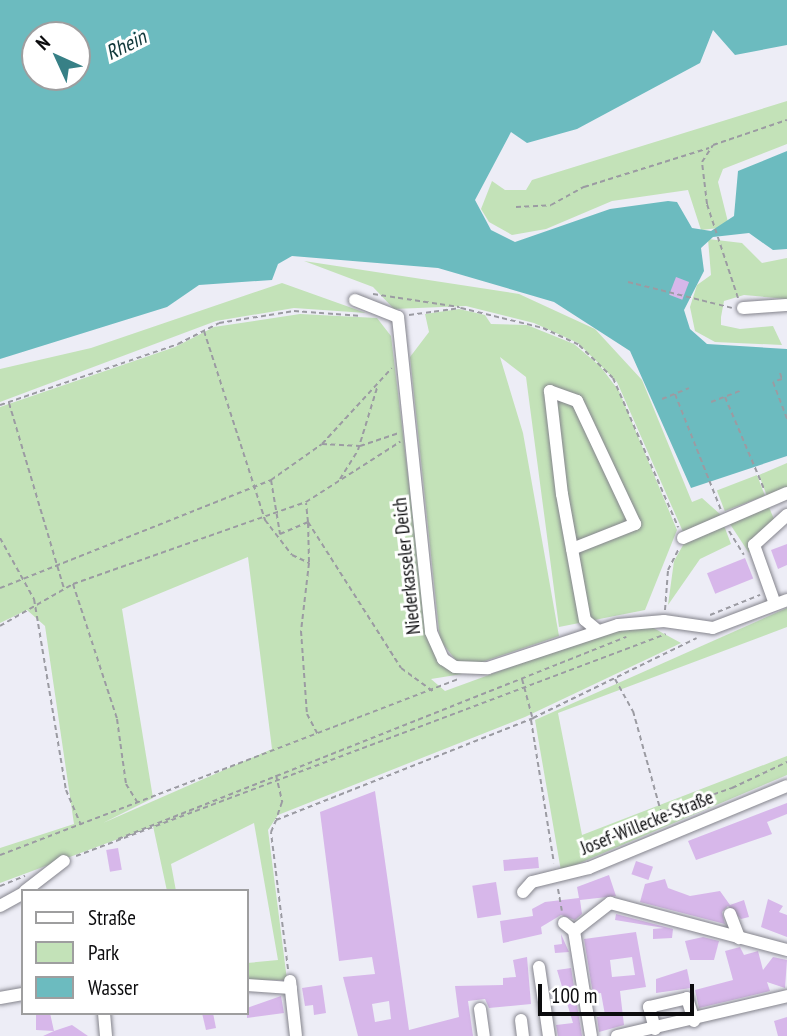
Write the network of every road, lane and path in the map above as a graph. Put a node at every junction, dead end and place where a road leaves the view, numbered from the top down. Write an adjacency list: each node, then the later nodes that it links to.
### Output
1 (787, 120): 2 (path)
2 (710, 148): 3 (path); 8 (path)
3 (516, 207)
4 (628, 282): 8 (path)
5 (358, 301): 7 (path); 10 (street)
6 (787, 305): 8 (street)
7 (461, 307): 10 (path); 41 (path)
8 (743, 309)
9 (377, 316): 11 (path)
10 (398, 317): 12 (street, Niederkasseler Deich)
11 (204, 329): 20 (path); 29 (path)
12 (403, 356): 14 (path); 24 (street, Niederkasseler Deich)
13 (780, 373): 23 (path)
14 (378, 384): 25 (path); 26 (path)
15 (690, 388): 17 (path)
16 (740, 391): 18 (path)
17 (675, 394): 19 (path); 35 (path)
18 (725, 397): 21 (path); 31 (path)
19 (662, 399)
20 (9, 402): 22 (path); 44 (path)
21 (711, 402)
22 (0, 405)
23 (787, 419)
24 (413, 432): 26 (path); 28 (path); 59 (street, Niederkasseler Deich)
25 (322, 444): 26 (path); 27 (path)
26 (360, 446): 28 (path)
27 (271, 480): 29 (path); 34 (path)
28 (340, 480): 32 (path)
29 (255, 487): 36 (path); 44 (path)
30 (787, 493): 41 (street)
31 (767, 498)
32 (306, 502): 34 (path); 37 (path)
33 (787, 515): 43 (street)
34 (275, 516): 36 (path); 39 (path)
35 (723, 516)
36 (265, 520): 39 (path); 47 (path)
37 (308, 522): 39 (path); 45 (path); 63 (path)
38 (726, 523): 43 (path)
39 (280, 534): 45 (path)
40 (0, 538): 46 (path)
41 (683, 538): 53 (path)
42 (572, 549): 42 (street); 57 (street)
43 (756, 559): 50 (street)
44 (57, 563): 46 (path); 49 (path)
45 (309, 563): 65 (path)
46 (21, 578): 48 (path); 52 (path)
47 (74, 584): 49 (path); 70 (path)
48 (0, 588)
49 (64, 589): 52 (path)
50 (770, 591): 51 (street); 55 (path)
51 (781, 602): 56 (street)
52 (31, 606): 54 (path); 73 (path)
53 (664, 621): 55 (street); 57 (street)
54 (0, 626)
55 (685, 626): 56 (street); 62 (path)
56 (713, 628): 61 (path)
57 (597, 630): 59 (street)
58 (616, 640): 60 (path)
59 (471, 670): 63 (path)
60 (522, 678): 62 (path); 67 (path)
61 (615, 679): 64 (path); 71 (path)
62 (523, 686): 64 (path); 68 (path)
63 (435, 692): 65 (path)
64 (532, 719): 72 (path); 79 (path)
65 (318, 736): 70 (path)
66 (787, 762): 71 (path)
67 (276, 774): 68 (path); 75 (path)
68 (277, 784): 72 (path); 74 (path)
69 (787, 786): 78 (street, Josef-Willecke-Straße)
70 (139, 804): 73 (path)
71 (661, 813): 78 (path)
72 (276, 820): 90 (path)
73 (81, 826): 76 (path)
74 (134, 836)
75 (114, 842)
76 (0, 855)
77 (64, 861): 80 (street)
78 (589, 868): 79 (street, Josef-Willecke-Straße)
79 (557, 880): 81 (street, Josef-Willecke-Straße); 85 (path)
80 (28, 889)
81 (523, 892)
82 (21, 894): 83 (street)
83 (0, 906)
84 (730, 914): 86 (street)
85 (569, 927): 86 (street); 105 (street)
86 (739, 938): 87 (street)
87 (787, 950)
88 (539, 967): 104 (street)
89 (248, 985): 90 (street)
90 (290, 985): 101 (street)
91 (21, 995): 93 (street)
92 (787, 996): 97 (street)
93 (0, 998)
94 (480, 1009): 102 (street)
95 (104, 1015): 100 (street)
96 (521, 1020): 103 (street)
97 (694, 1021): 98 (street); 98 (street)
98 (655, 1029): 99 (street)
99 (633, 1034): 106 (street)
100 (106, 1036)
101 (296, 1036)
102 (484, 1036)
103 (523, 1036)
104 (549, 1036)
105 (591, 1036)
106 (617, 1036)

